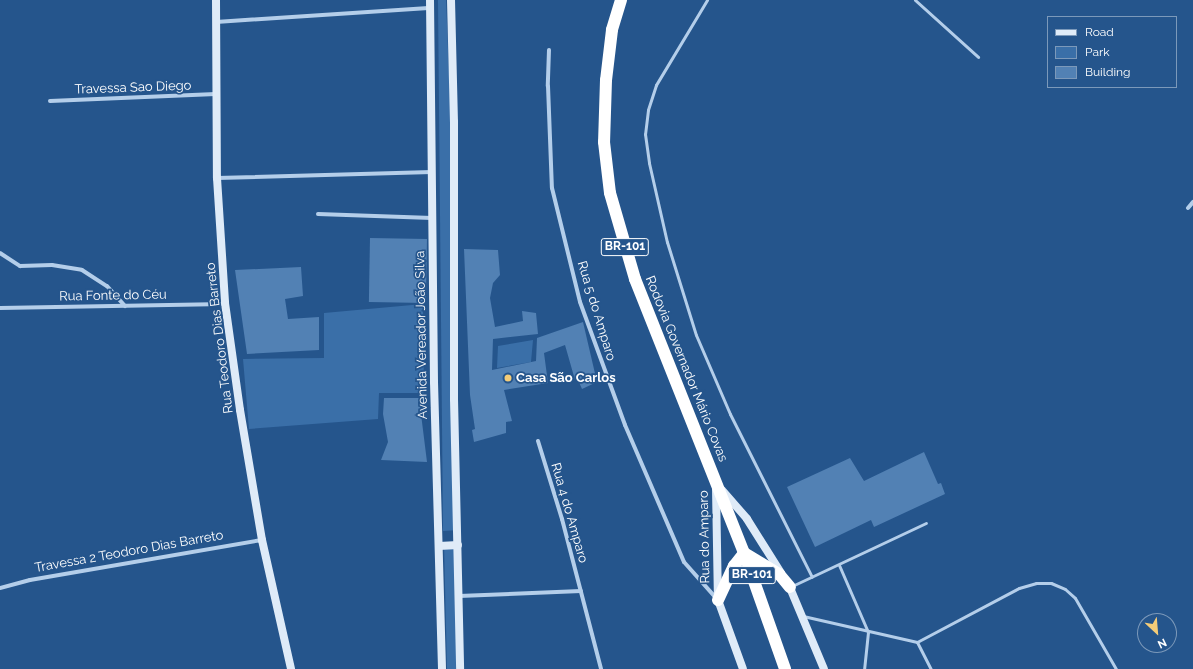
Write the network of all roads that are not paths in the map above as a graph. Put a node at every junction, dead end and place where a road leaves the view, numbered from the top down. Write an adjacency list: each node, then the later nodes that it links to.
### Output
1 (216, 0): 7 (street, Rua Teodoro Dias Barreto)
2 (451, 0): 26 (street)
3 (621, 0): 23 (highway, Rodovia Governador Mário Covas / BR-101)
4 (707, 0): 30 (lane)
5 (915, 0): 9 (lane)
6 (430, 4): 7 (street); 12 (street, Avenida Vereador João Silva)
7 (216, 22): 10 (street, Rua Teodoro Dias Barreto)
8 (549, 50): 35 (street, Rua 5 do Amparo)
9 (978, 57)
10 (216, 94): 11 (street, Travessa Sao Diego); 13 (street, Rua Teodoro Dias Barreto)
11 (50, 101)
12 (433, 172): 13 (street); 17 (street, Avenida Vereador João Silva)
13 (217, 178): 19 (street, Rua Teodoro Dias Barreto)
14 (1193, 202): 15 (street)
15 (1188, 208)
16 (318, 214): 17 (street)
17 (432, 218): 27 (street, Avenida Vereador João Silva)
18 (0, 253): 20 (street)
19 (226, 304): 20 (street, Rua Fonte do Céu); 25 (street, Rua Teodoro Dias Barreto)
20 (125, 306): 21 (street, Rua Fonte do Céu)
21 (0, 308)
22 (538, 440): 33 (street, Rua 4 do Amparo)
23 (715, 482): 28 (highway, Rodovia Governador Mário Covas / BR-101); 31 (street, Rua do Amparo); 35 (street, Rua do Amparo)
24 (926, 523): 29 (lane)
25 (262, 540): 32 (street, Travessa 2 Teodoro Dias Barreto); 39 (street, Rua Teodoro Dias Barreto)
26 (458, 545): 27 (street); 34 (street)
27 (439, 546): 40 (street, Avenida Vereador João Silva)
28 (744, 552): 31 (highway); 35 (highway); 44 (highway, Rodovia Governador Mário Covas / BR-101)
29 (839, 565): 30 (lane); 37 (lane)
30 (812, 577): 31 (lane)
31 (790, 587): 36 (street, Rua do Amparo)
32 (0, 588)
33 (581, 590): 34 (street); 42 (street, Rua 4 do Amparo)
34 (459, 596): 41 (street)
35 (718, 600): 43 (street, Rua do Amparo)
36 (803, 616): 37 (lane); 45 (street, Rua do Amparo)
37 (868, 632): 38 (lane); 46 (lane)
38 (917, 642): 47 (lane); 48 (lane)
39 (291, 669)
40 (442, 669)
41 (460, 669)
42 (601, 669)
43 (743, 669)
44 (786, 669)
45 (824, 669)
46 (864, 669)
47 (931, 669)
48 (1116, 669)

